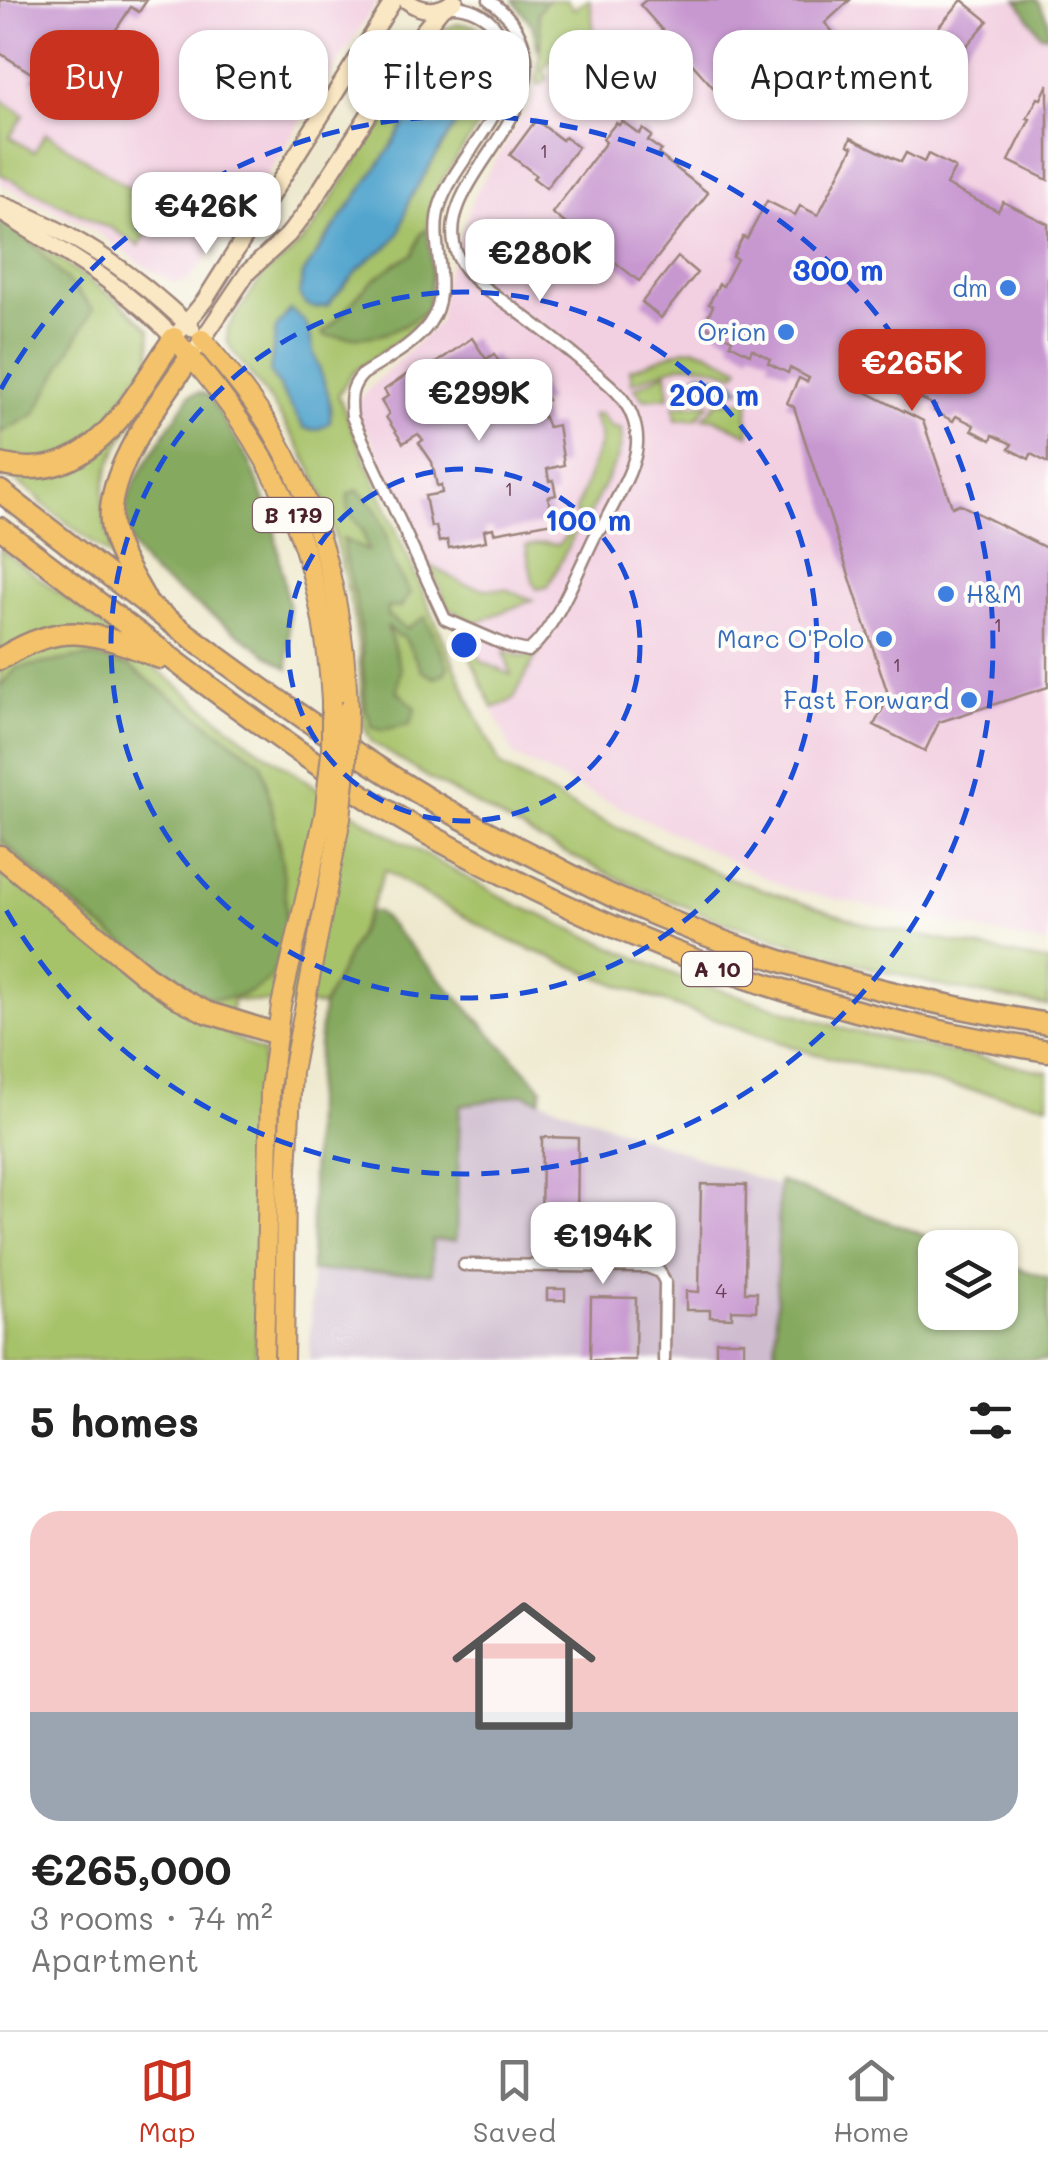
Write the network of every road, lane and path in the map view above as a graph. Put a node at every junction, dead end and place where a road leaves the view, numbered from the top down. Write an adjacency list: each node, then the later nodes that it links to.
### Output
1 (394, 0): 7 (street)
2 (406, 0): 4 (street)
3 (489, 0): 4 (street)
4 (447, 5): 8 (street)
5 (0, 204): 7 (street)
6 (0, 212): 7 (street)
7 (180, 330): 8 (main road, B 179); 9 (highway)
8 (196, 347): 12 (highway); 17 (main road, B 179, bridge)
9 (0, 464)
10 (0, 492): 12 (highway, A 10)
11 (0, 528): 14 (highway, A 10)
12 (148, 605): 16 (highway, A 10)
13 (0, 659): 14 (highway)
14 (185, 668): 18 (highway, A 10)
15 (0, 856): 17 (highway)
16 (1048, 1024)
17 (287, 1035): 20 (main road, B 179); 21 (main road, B 179)
18 (1048, 1052)
19 (464, 1265): 22 (street)
20 (264, 1360)
21 (284, 1360)
22 (664, 1360)

